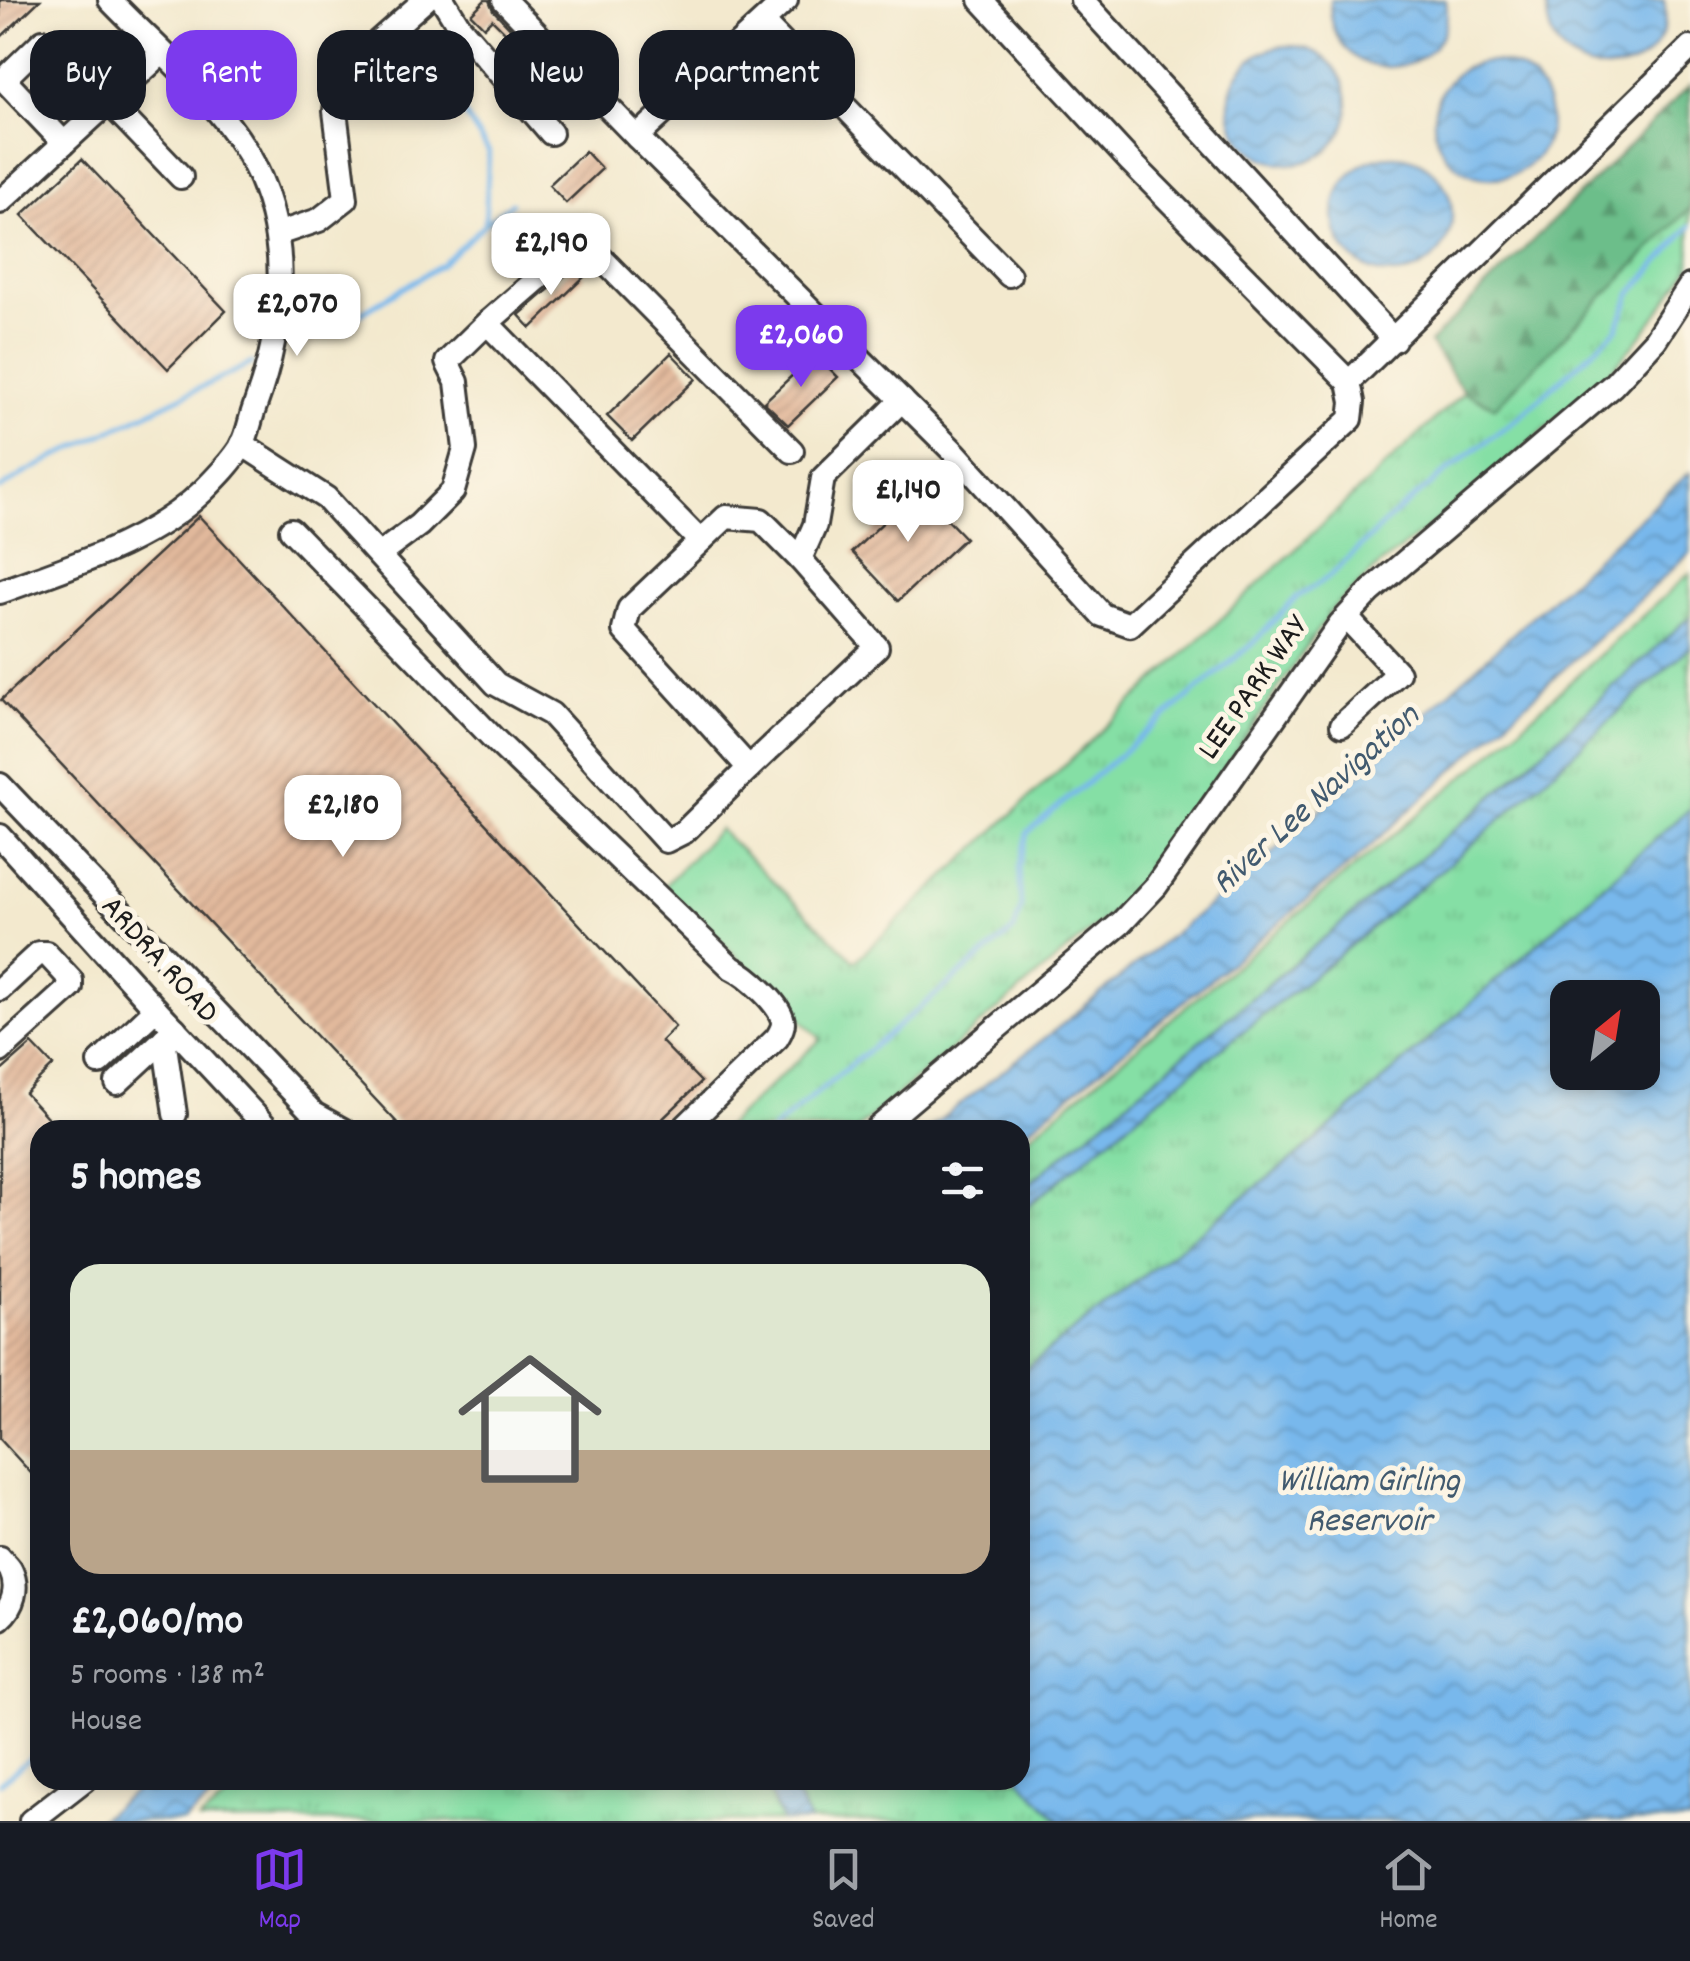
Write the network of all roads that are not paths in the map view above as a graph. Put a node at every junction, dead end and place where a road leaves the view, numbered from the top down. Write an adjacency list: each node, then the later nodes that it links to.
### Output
1 (110, 0): 10 (street)
2 (426, 0): 22 (street)
3 (443, 0): 17 (street)
4 (504, 0): 18 (street)
5 (786, 0): 8 (street)
6 (981, 0): 27 (street)
7 (1082, 0): 26 (street)
8 (762, 24): 18 (street); 23 (street)
9 (1690, 48): 26 (street)
10 (162, 53): 12 (street); 22 (street)
11 (30, 55): 13 (street)
12 (146, 68)
13 (30, 107)
14 (42, 120): 19 (street)
15 (90, 120): 19 (street)
16 (126, 120): 20 (street)
17 (551, 134)
18 (637, 137): 28 (street)
19 (64, 143): 21 (street)
20 (181, 177)
21 (0, 202)
22 (277, 234): 29 (street)
23 (1008, 275)
24 (1690, 286): 39 (street, LEE PARK WAY)
25 (487, 323): 30 (street); 32 (street); 34 (street)
26 (1394, 340): 27 (street)
27 (1349, 382): 28 (street)
28 (902, 400): 35 (street)
29 (242, 444): 33 (street); 34 (street)
30 (792, 451)
31 (291, 530): 38 (street)
32 (700, 541): 35 (street); 41 (street)
33 (114, 548): 36 (street); 37 (street)
34 (384, 559): 38 (street); 41 (street)
35 (800, 560): 41 (street)
36 (108, 572)
37 (0, 592)
38 (355, 594): 55 (street)
39 (1347, 618): 40 (street); 56 (street, LEE PARK WAY)
40 (1342, 725)
41 (749, 768)
42 (0, 785): 54 (street)
43 (0, 836): 44 (street, ARDRA ROAD)
44 (95, 940): 45 (street); 47 (street, ARDRA ROAD)
45 (61, 970): 46 (street); 49 (street)
46 (0, 989)
47 (156, 1009): 48 (street, ARDRA ROAD); 50 (street)
48 (169, 1034): 51 (street); 52 (street); 53 (street, ARDRA ROAD)
49 (0, 1051)
50 (99, 1063)
51 (116, 1083)
52 (175, 1114)
53 (259, 1120)
54 (324, 1120)
55 (693, 1120)
56 (888, 1120)
57 (0, 1558): 58 (street)
58 (0, 1618)
59 (71, 1790): 60 (street)
60 (31, 1821)

